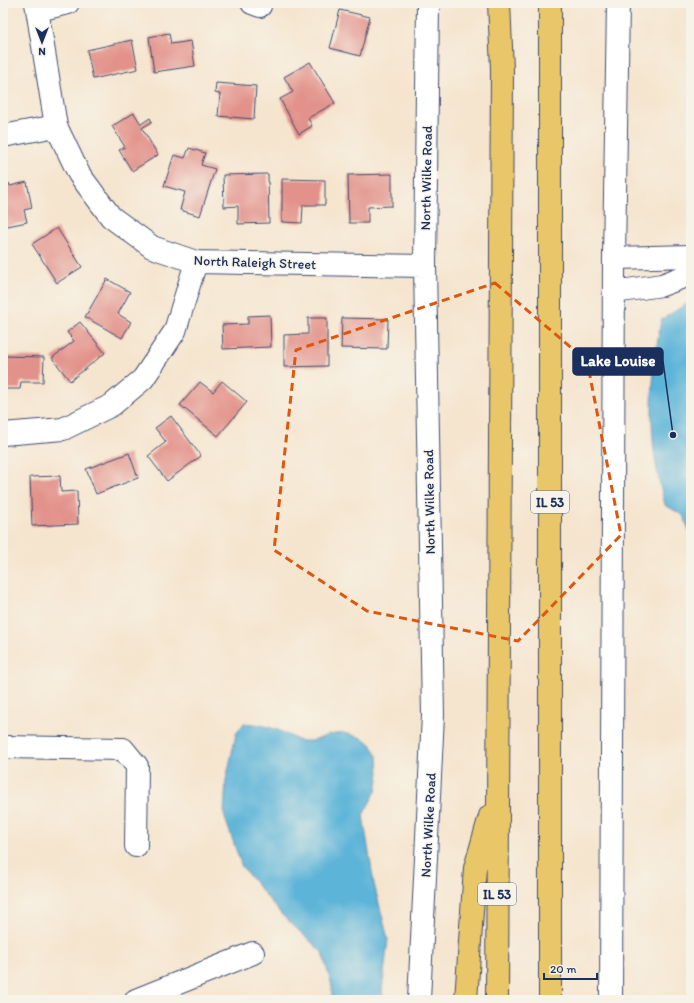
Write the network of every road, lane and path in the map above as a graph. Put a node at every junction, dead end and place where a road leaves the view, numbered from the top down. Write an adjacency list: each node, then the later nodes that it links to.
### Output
1 (68, 3): 6 (street)
2 (428, 3): 12 (street, North Wilke Road)
3 (499, 3): 17 (highway, IL 53)
4 (550, 3): 25 (highway, IL 53)
5 (618, 3): 10 (street)
6 (37, 6): 7 (street, North Raleigh Street)
7 (56, 126): 8 (street); 11 (street, North Raleigh Street)
8 (3, 136)
9 (691, 256): 10 (street)
10 (614, 258): 14 (street)
11 (196, 262): 12 (street, North Raleigh Street); 15 (street)
12 (425, 266): 22 (street, North Wilke Road)
13 (691, 274): 14 (street)
14 (614, 292): 26 (street)
15 (3, 434)
16 (3, 747): 18 (street)
17 (498, 788): 23 (highway); 24 (highway, IL 53)
18 (136, 846)
19 (253, 953): 20 (street)
20 (178, 992): 21 (street)
21 (136, 1000)
22 (420, 1000)
23 (466, 1000)
24 (497, 1000)
25 (550, 1000)
26 (612, 1000)

